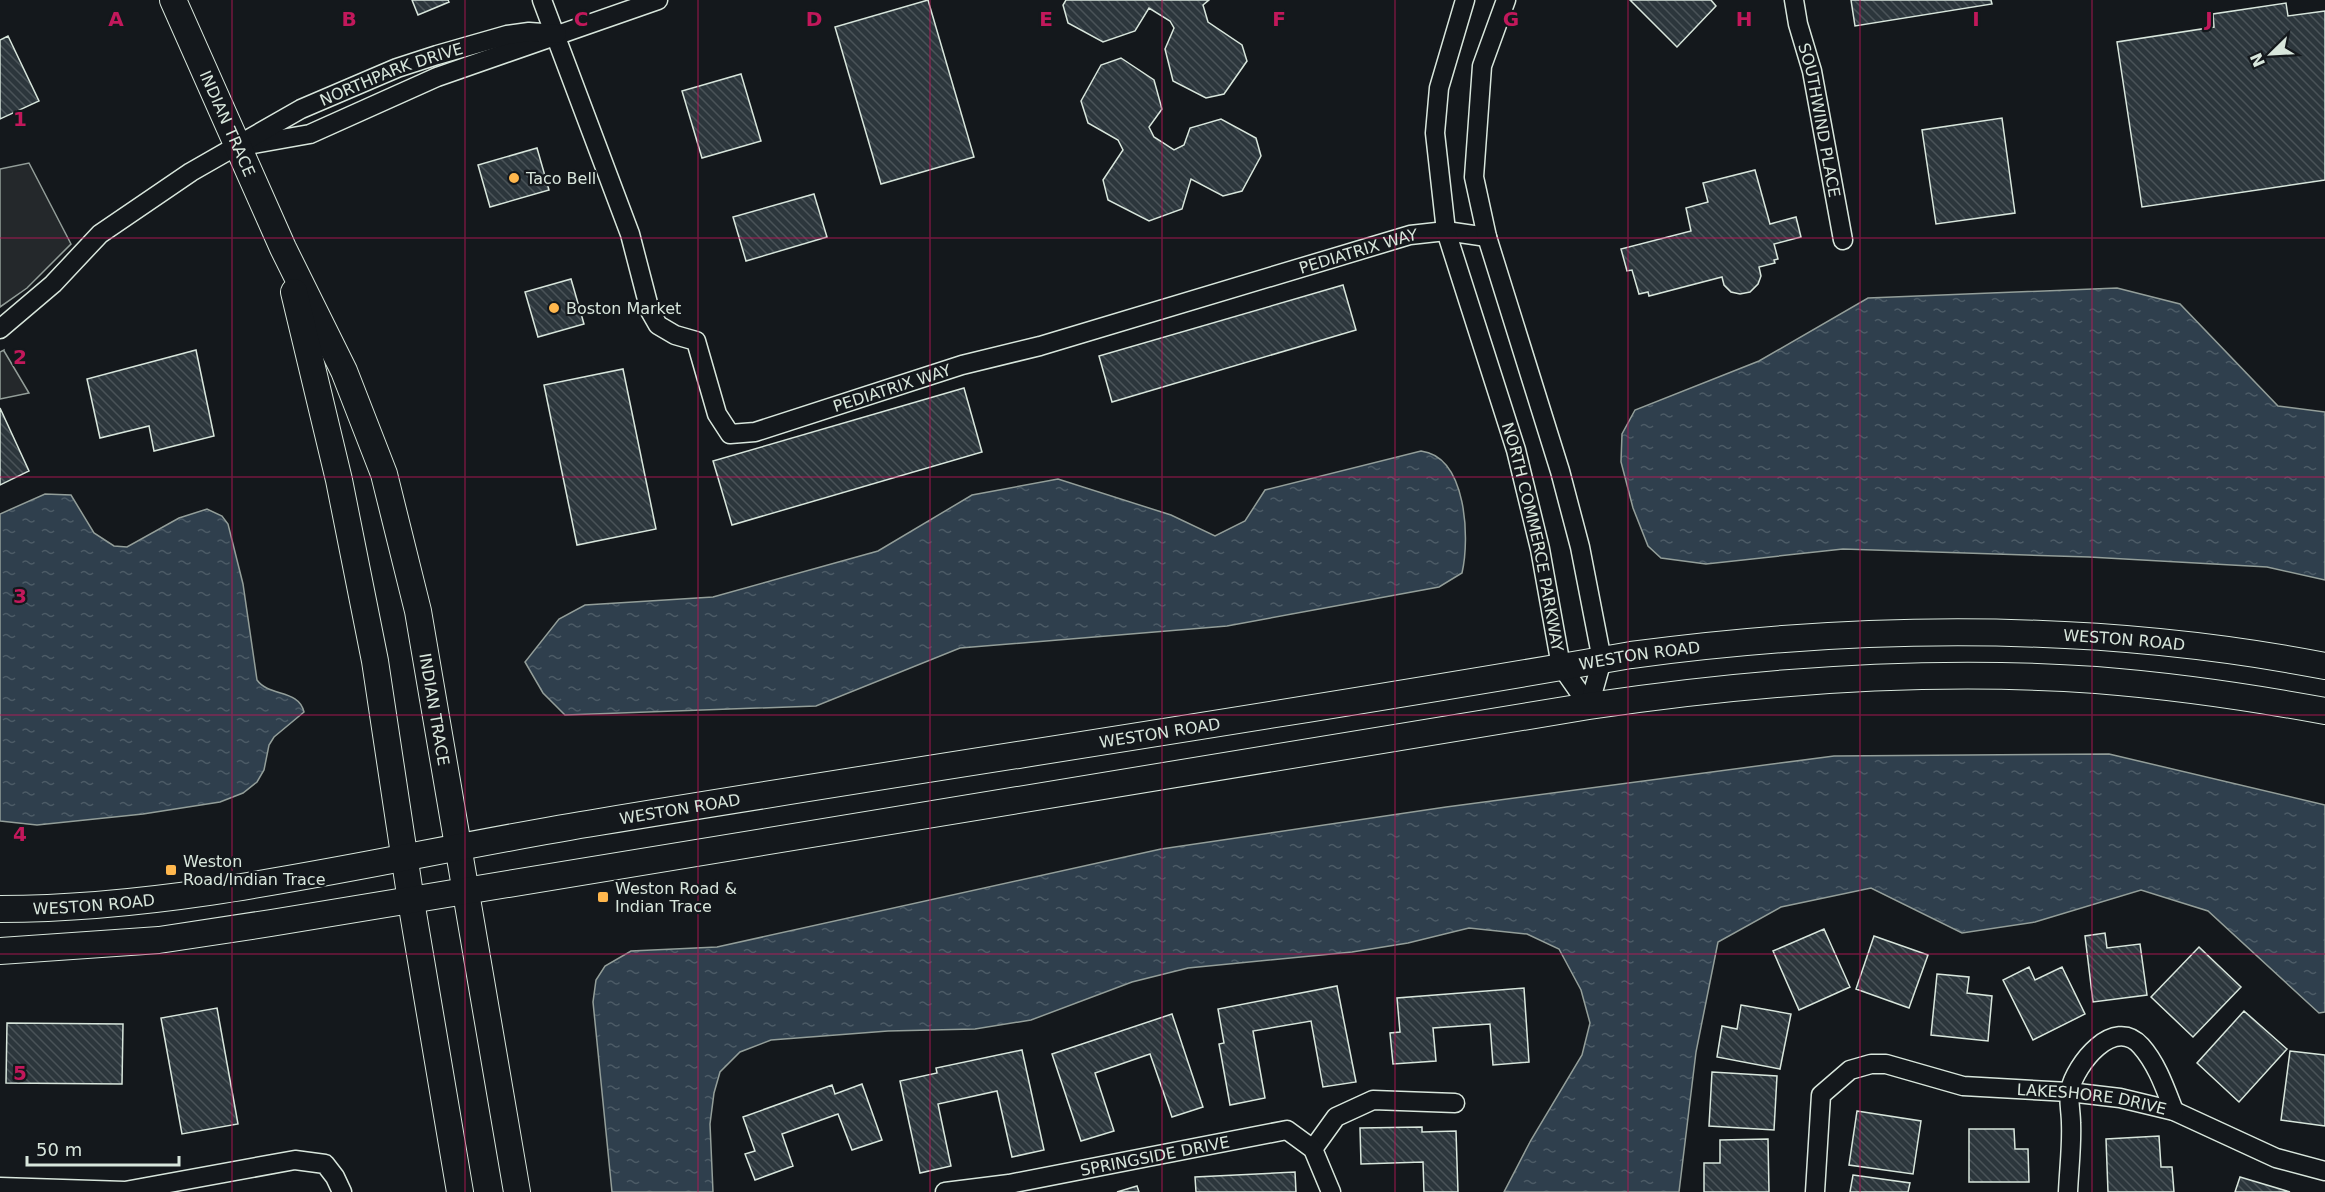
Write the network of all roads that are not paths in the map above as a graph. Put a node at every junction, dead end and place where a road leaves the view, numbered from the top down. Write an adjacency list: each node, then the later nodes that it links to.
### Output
1 (173, 0): 8 (main road, INDIAN TRACE)
2 (542, 0): 7 (street)
3 (658, 0): 7 (street, NORTHPARK DRIVE)
4 (1465, 0): 9 (street, NORTH COMMERCE PARKWAY)
5 (1506, 0): 10 (street)
6 (1794, 0): 11 (street, SOUTHWIND PLACE)
7 (557, 34): 8 (street, NORTHPARK DRIVE); 8 (street, NORTHPARK DRIVE); 9 (street, PEDIATRIX WAY)
8 (237, 147): 12 (main road, INDIAN TRACE); 13 (street, NORTHPARK DRIVE)
9 (1446, 231): 10 (street, PEDIATRIX WAY); 15 (street, NORTH COMMERCE PARKWAY)
10 (1487, 237): 14 (street)
11 (1843, 240)
12 (283, 248): 19 (main road, INDIAN TRACE); 20 (main road, INDIAN TRACE)
13 (0, 329)
14 (1602, 660): 15 (main road, WESTON ROAD); 16 (main road, WESTON ROAD); 17 (street)
15 (1562, 666): 17 (street, NORTH COMMERCE PARKWAY); 19 (main road, WESTON ROAD)
16 (2325, 666)
17 (1589, 706): 18 (main road); 21 (main road)
18 (2325, 711)
19 (457, 845): 20 (main road, WESTON ROAD); 21 (main road, INDIAN TRACE)
20 (404, 856): 22 (main road, INDIAN TRACE); 23 (main road, WESTON ROAD)
21 (466, 892): 22 (main road); 33 (main road, INDIAN TRACE)
22 (411, 901): 24 (main road); 32 (main road, INDIAN TRACE)
23 (0, 909)
24 (0, 951)
25 (2069, 1092): 27 (street, LAKESHORE DRIVE); 27 (street); 36 (street, LAKESHORE DRIVE); 37 (street)
26 (1455, 1103): 28 (street)
27 (2174, 1111): 29 (street, LAKESHORE DRIVE)
28 (1313, 1149): 34 (street, SPRINGSIDE DRIVE); 35 (street)
29 (2325, 1171)
30 (0, 1186): 31 (street)
31 (342, 1192)
32 (460, 1192)
33 (517, 1192)
34 (945, 1192)
35 (1331, 1192)
36 (1815, 1192)
37 (2068, 1192)

